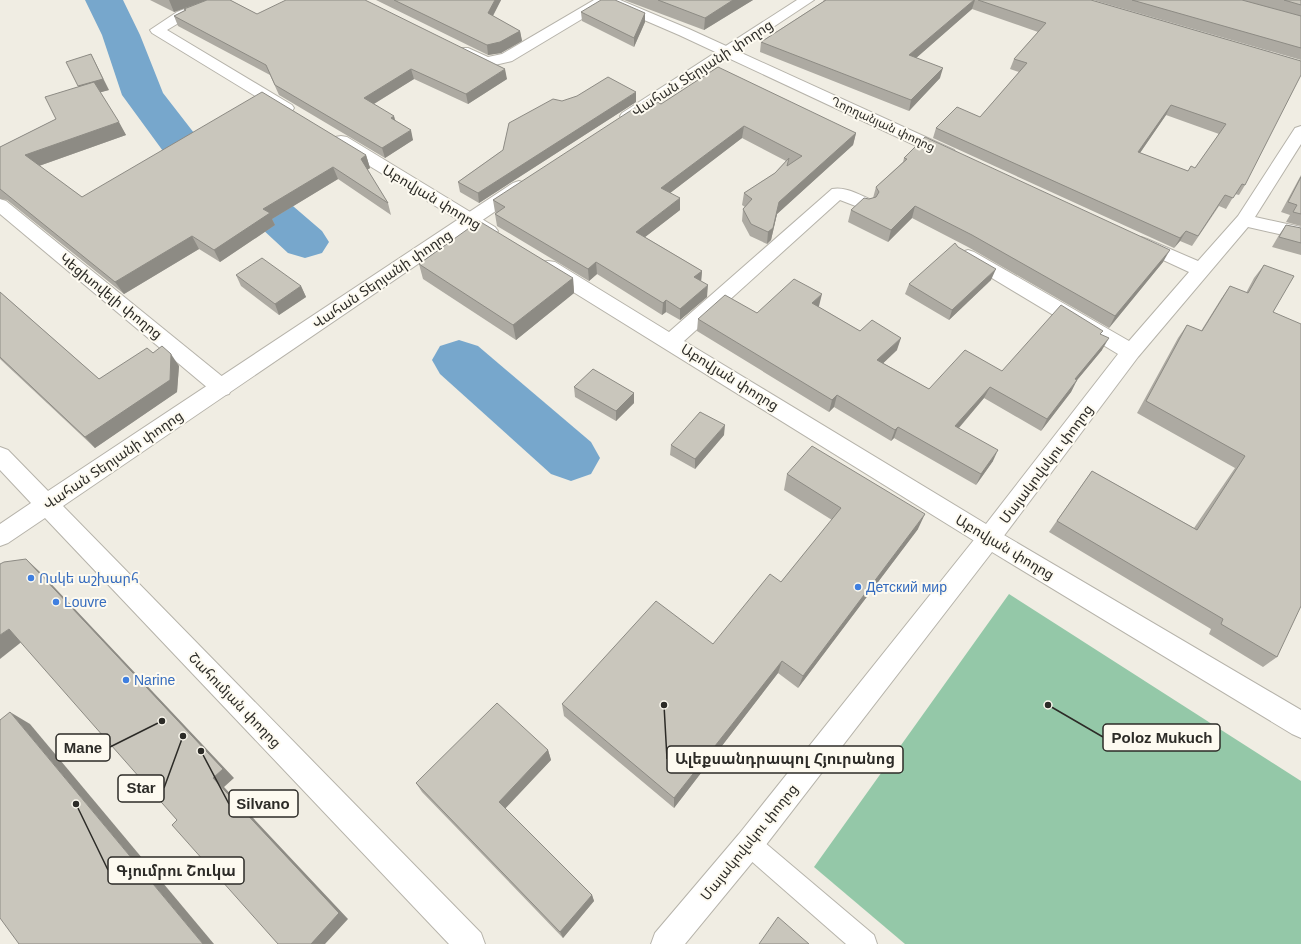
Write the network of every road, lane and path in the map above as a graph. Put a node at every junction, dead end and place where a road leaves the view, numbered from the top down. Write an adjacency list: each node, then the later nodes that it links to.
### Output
1 (219, 0): 7 (street)
2 (604, 0): 5 (street)
3 (608, 0): 6 (street, Ղորղանյան փողոց)
4 (807, 0): 6 (street, Վահան Տերյանի փողոց)
5 (451, 45)
6 (726, 52): 8 (street, Վահան Տերյանի փողոց); 11 (street, Ղորղանյան փողոց)
7 (300, 117)
8 (614, 125)
9 (1301, 131): 16 (street, Մայակովսկու փողոց)
10 (327, 133): 15 (street, Աբովյան փողոց)
11 (964, 161)
12 (529, 181): 15 (street, Վահան Տերյանի փողոց)
13 (866, 204): 23 (street)
14 (0, 205): 25 (street, Կեցխովելի փողոց)
15 (470, 220): 19 (street, Աբովյան փողոց); 25 (street, Վահան Տերյանի փողոց)
16 (1244, 220): 17 (street); 22 (street, Մայակովսկու փողոց)
17 (1301, 234)
18 (1129, 237): 22 (street)
19 (503, 240)
20 (961, 252): 24 (street)
21 (530, 256): 23 (street, Աբովյան փողոց)
22 (1201, 270): 24 (street, Մայակովսկու փողոց)
23 (671, 341): 29 (street, Աբովյան փողոց)
24 (1131, 352): 29 (street, Մայակովսկու փողոց)
25 (222, 388): 27 (street, Վահան Տերյանի փողոց)
26 (0, 456): 27 (street, Շահումյան փողոց)
27 (47, 504): 28 (street, Վահան Տերյանի փողոց); 32 (street, Շահումյան փողոց)
28 (0, 536)
29 (989, 538): 30 (street, Աբովյան փողոց); 31 (street, Մայակովսկու փողոց)
30 (1301, 725)
31 (749, 844): 33 (street, Մայակովսկու փողոց); 34 (lane)
32 (470, 944)
33 (666, 944)
34 (865, 944)

